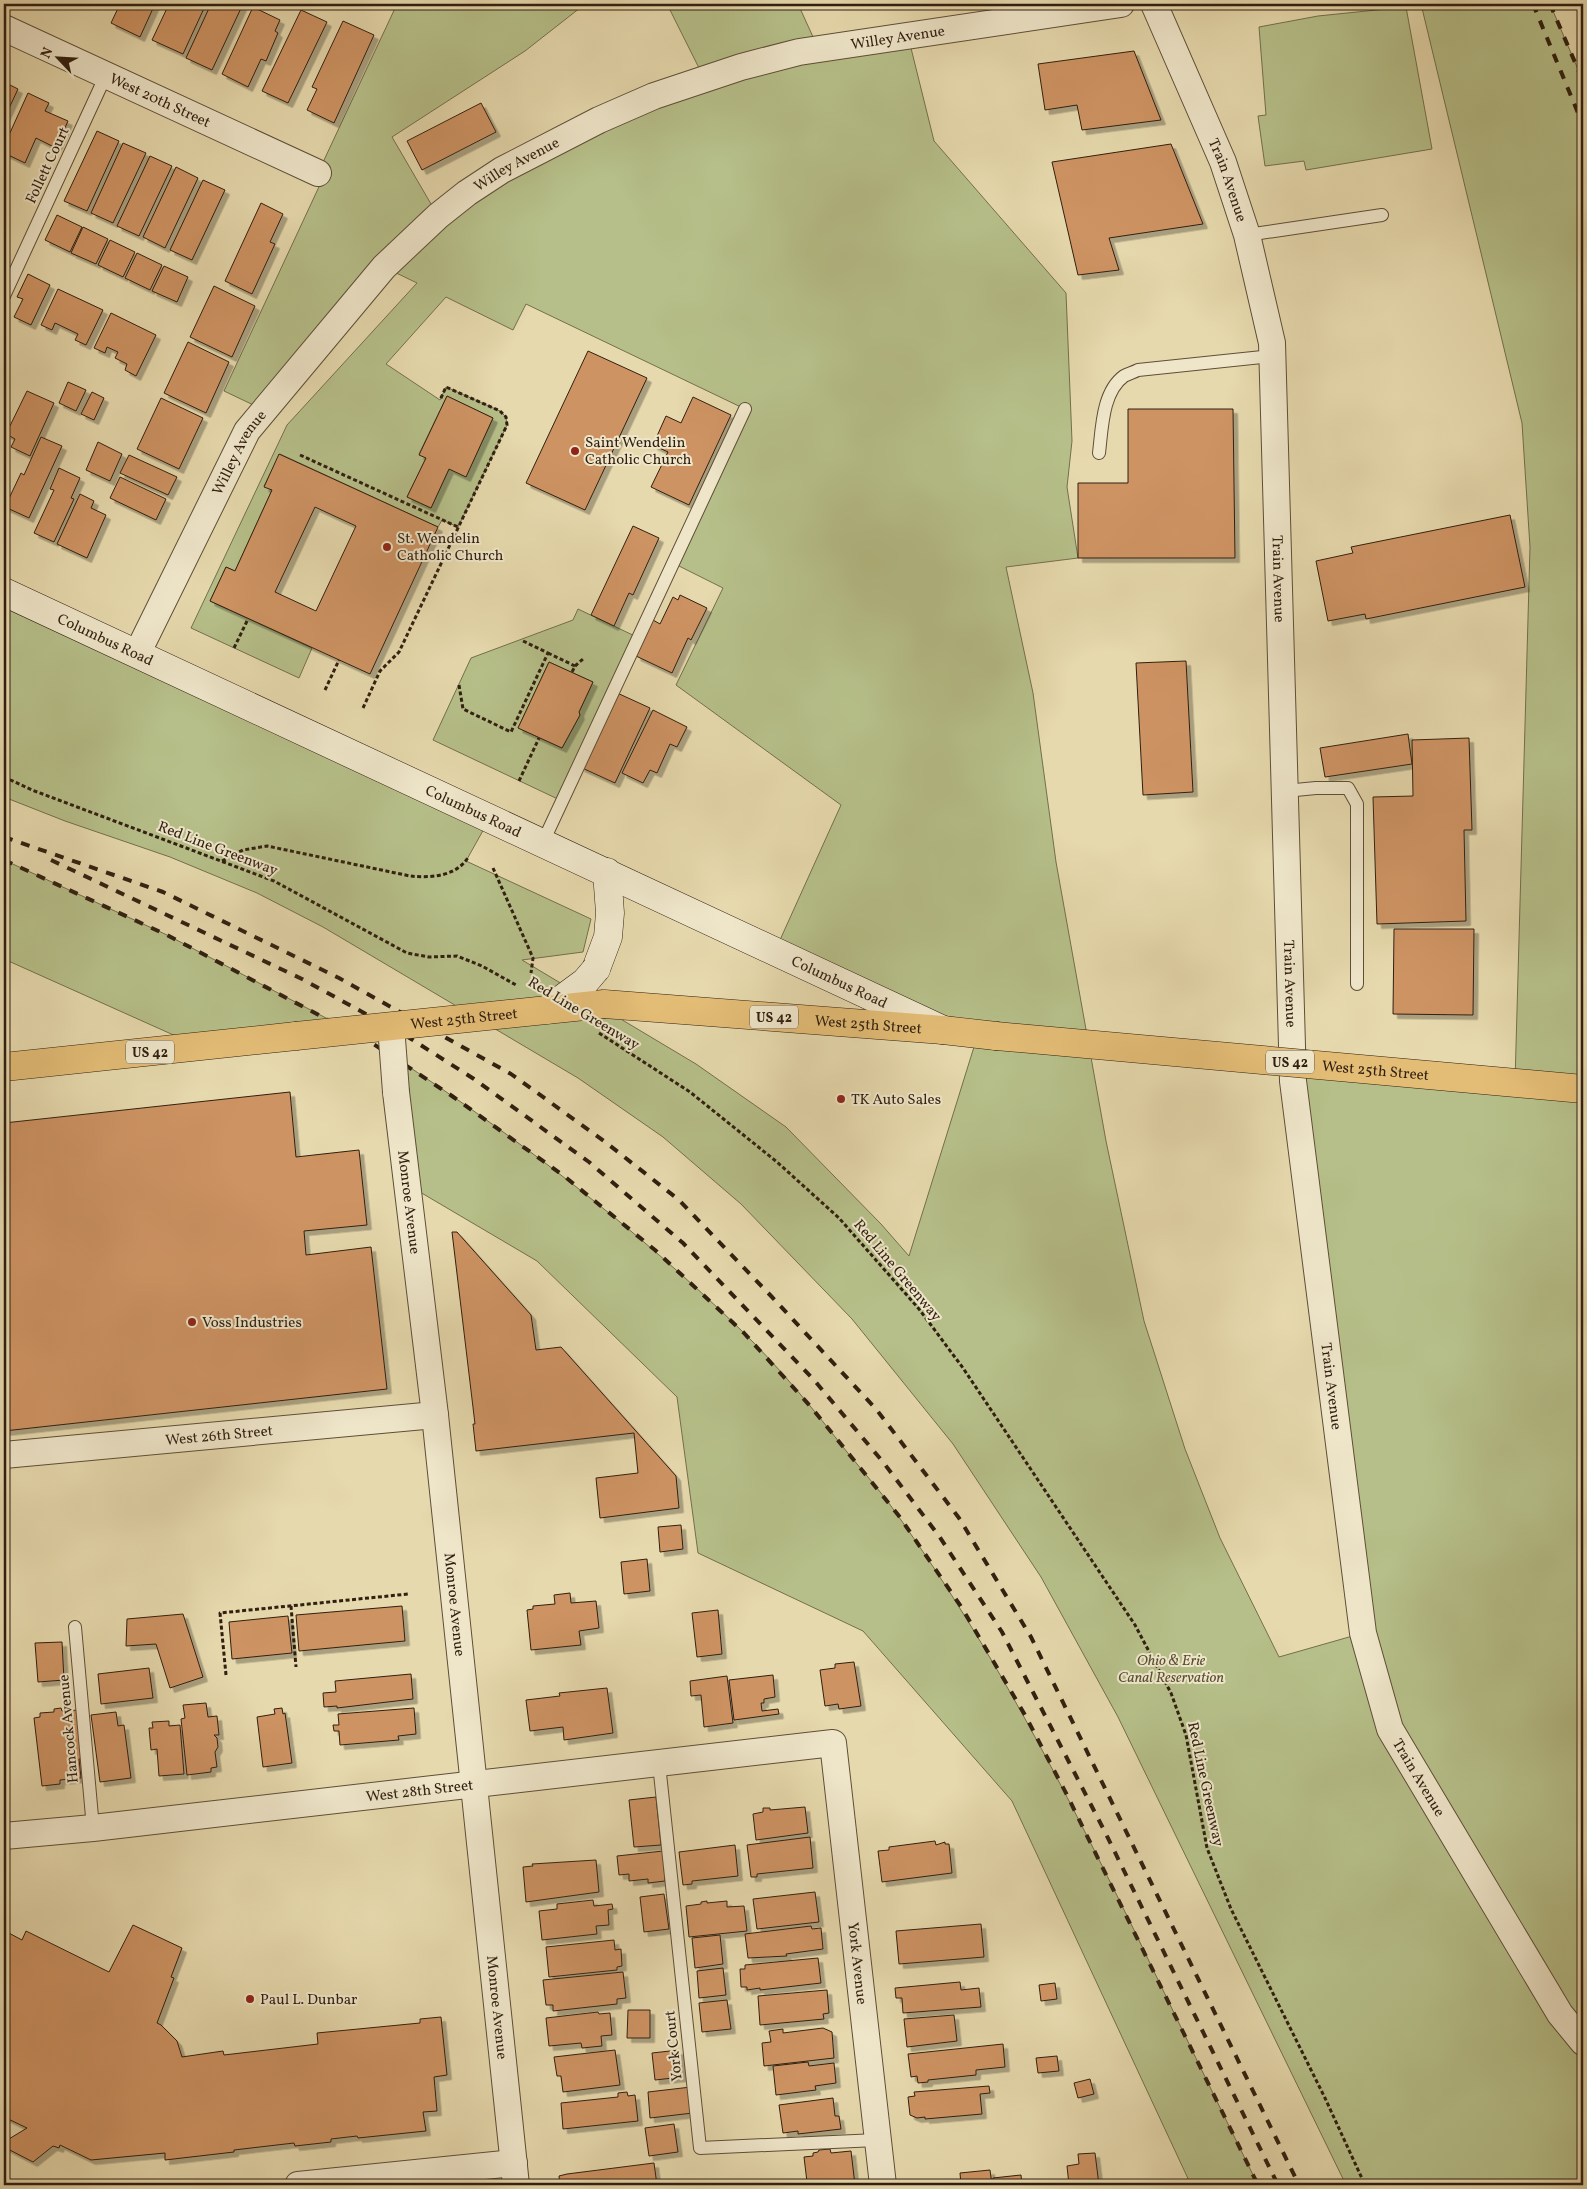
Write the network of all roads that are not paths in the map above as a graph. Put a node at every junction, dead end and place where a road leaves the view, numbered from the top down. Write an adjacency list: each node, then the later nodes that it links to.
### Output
1 (1121, 4): 13 (street, Willey Avenue)
2 (1154, 4): 7 (street, Train Avenue)
3 (4, 28): 4 (street, West 20th Street)
4 (106, 75): 5 (street, West 20th Street); 8 (lane, Follett Court)
5 (318, 173)
6 (1382, 215): 7 (lane)
7 (1247, 235): 9 (street, Train Avenue)
8 (4, 296)
9 (1272, 356): 11 (lane); 14 (street, Train Avenue)
10 (745, 409): 15 (lane)
11 (1099, 453)
12 (4, 592): 13 (street, Columbus Road)
13 (137, 654): 15 (street, Columbus Road)
14 (1285, 791): 17 (lane); 31 (street, Train Avenue)
15 (542, 842): 16 (street, Columbus Road)
16 (607, 872): 18 (street, bridge); 20 (street, Columbus Road)
17 (1357, 984)
18 (548, 1010): 19 (main road, West 25th Street / US 42, bridge); 20 (main road, West 25th Street / US 42, bridge)
19 (391, 1026): 21 (main road, West 25th Street / US 42, bridge); 23 (street, Monroe Avenue, bridge)
20 (943, 1030): 22 (main road, West 25th Street / US 42, bridge)
21 (4, 1067)
22 (1583, 1089)
23 (435, 1415): 24 (street, West 26th Street); 28 (street, Monroe Avenue)
24 (4, 1455)
25 (75, 1627): 29 (lane, Hancock Avenue)
26 (833, 1743): 27 (street, West 28th Street); 32 (street, York Avenue)
27 (658, 1764): 28 (street, West 28th Street); 32 (lane, York Court)
28 (472, 1785): 29 (street, West 28th Street); 33 (street, Monroe Avenue)
29 (93, 1828): 30 (street, West 28th Street)
30 (4, 1836)
31 (1583, 2042)
32 (877, 2140): 35 (street, York Avenue)
33 (515, 2174): 34 (street)
34 (298, 2185)
35 (883, 2185)

